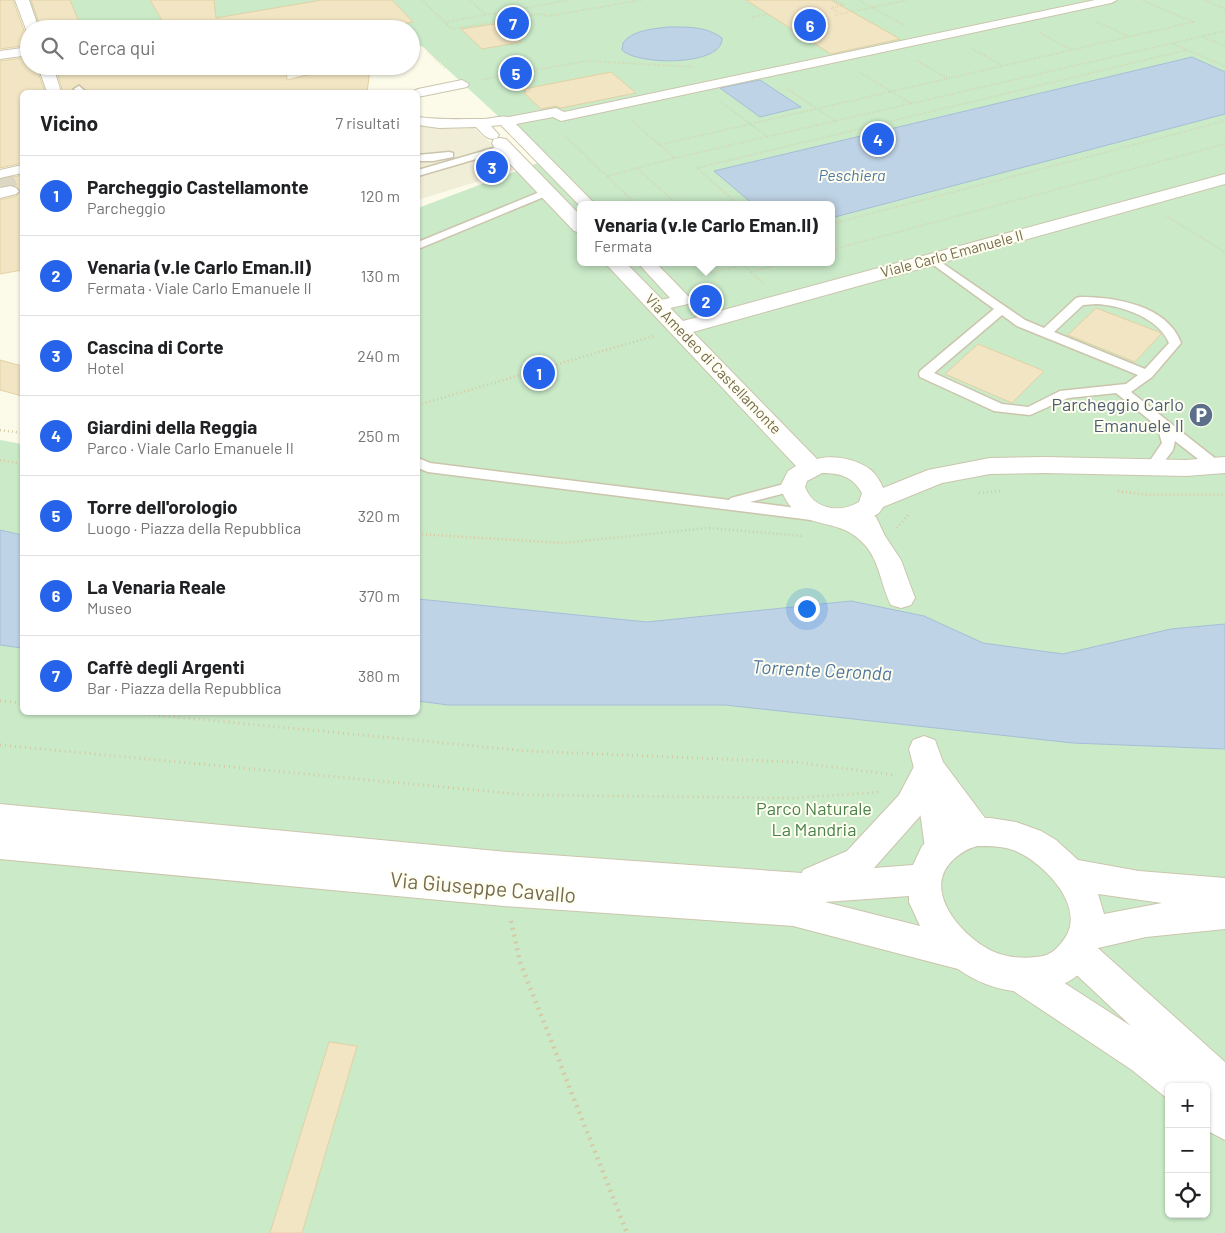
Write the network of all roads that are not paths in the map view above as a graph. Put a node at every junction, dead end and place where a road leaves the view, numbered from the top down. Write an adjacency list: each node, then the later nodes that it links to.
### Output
1 (22, 0): 3 (street)
2 (1111, 0): 11 (street)
3 (29, 20)
4 (20, 52): 5 (street)
5 (0, 55)
6 (48, 75): 8 (street)
7 (462, 84): 9 (street)
8 (53, 90)
9 (420, 93)
10 (420, 121): 12 (street)
11 (507, 122): 12 (street); 20 (street)
12 (480, 123): 13 (street)
13 (502, 146): 14 (lane); 16 (lane); 19 (street)
14 (420, 158)
15 (20, 169): 17 (street)
16 (420, 172)
17 (0, 174)
18 (1225, 179): 23 (street, Viale Carlo Emanuele II)
19 (547, 192): 21 (street); 22 (lane)
20 (584, 201)
21 (577, 224)
22 (420, 245)
23 (932, 259): 27 (lane); 28 (street, Viale Carlo Emanuele II)
24 (618, 266): 26 (street, Via Amedeo di Castellamonte)
25 (649, 266): 26 (street)
26 (657, 306): 28 (street, Via Amedeo di Castellamonte)
27 (1001, 309): 29 (lane); 31 (lane)
28 (679, 329): 35 (street, Via Amedeo di Castellamonte)
29 (1045, 333): 30 (lane); 30 (lane)
30 (1147, 374): 31 (lane)
31 (1119, 389): 32 (lane)
32 (1163, 423): 34 (lane); 36 (lane)
33 (420, 464): 40 (lane)
34 (1220, 466): 36 (street)
35 (811, 467): 37 (street); 39 (street)
36 (1152, 468): 38 (street)
37 (859, 473): 38 (street); 41 (street)
38 (937, 476): 41 (street)
39 (792, 487): 40 (lane); 41 (street)
40 (724, 504): 41 (lane)
41 (850, 512): 42 (street)
42 (901, 598)
43 (921, 763): 45 (street); 47 (street); 50 (street)
44 (0, 818): 50 (street, Via Giuseppe Cavallo)
45 (977, 832): 47 (street); 48 (street)
46 (0, 845): 54 (street, Via Giuseppe Cavallo)
47 (941, 848): 49 (street)
48 (1070, 874): 51 (street); 53 (street)
49 (926, 878): 50 (street, Via Giuseppe Cavallo); 54 (street)
50 (794, 890)
51 (1225, 893)
52 (1225, 913): 53 (street)
53 (1082, 943): 55 (street); 57 (street)
54 (961, 953): 55 (street)
55 (1022, 976): 56 (street)
56 (1178, 1083)
57 (1225, 1088)
58 (1210, 1108): 59 (street)
59 (1225, 1120)

